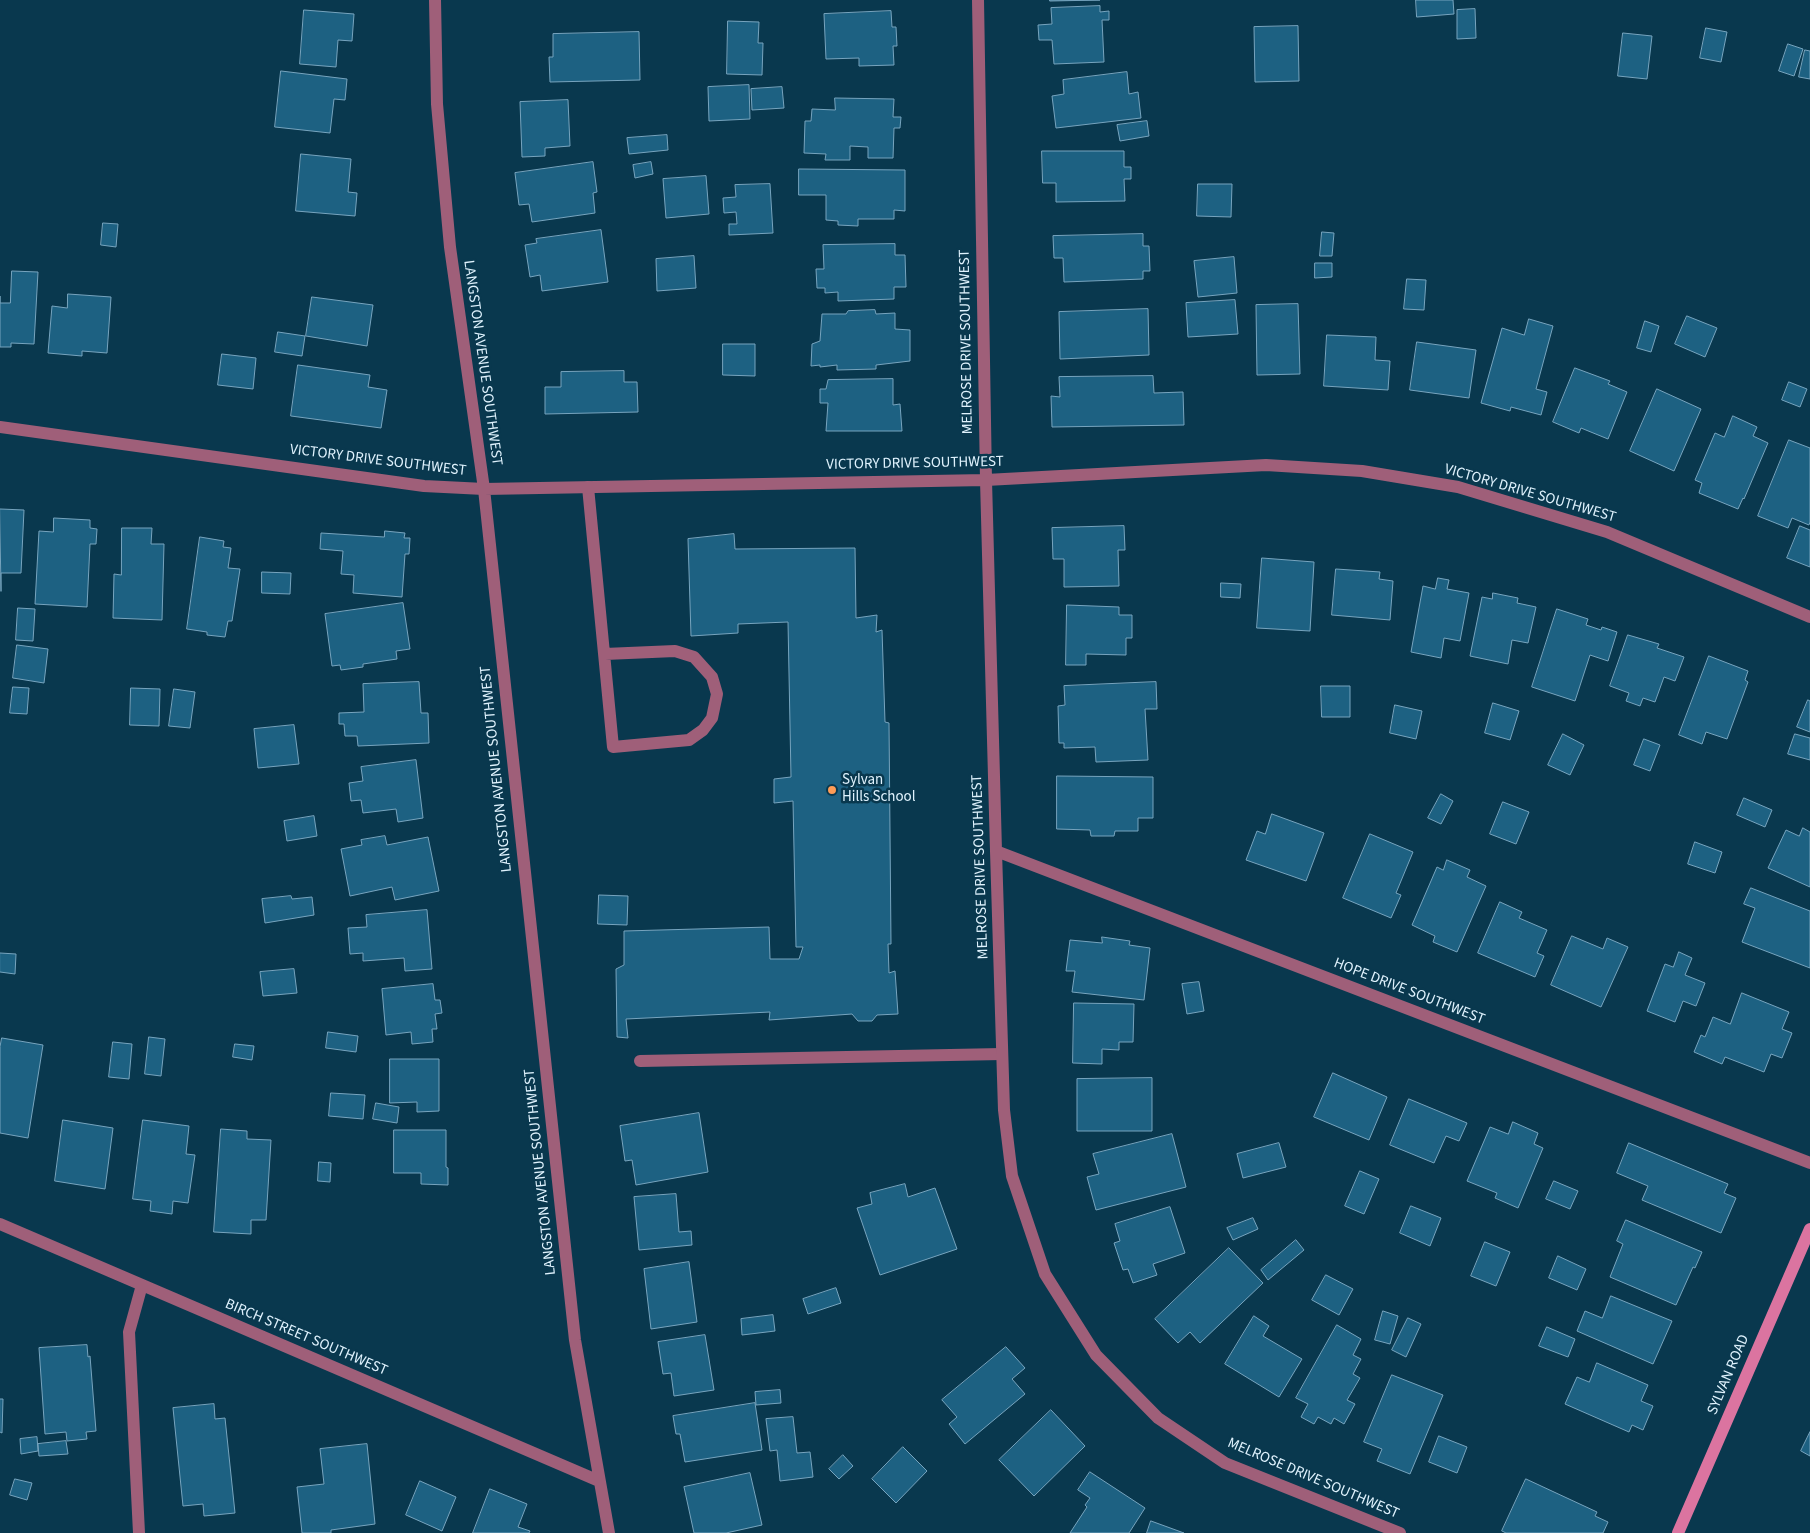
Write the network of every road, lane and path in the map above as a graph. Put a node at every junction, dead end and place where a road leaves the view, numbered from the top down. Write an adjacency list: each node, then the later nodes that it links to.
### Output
1 (435, 0): 6 (street, LANGSTON AVENUE SOUTHWEST)
2 (978, 0): 4 (street, MELROSE DRIVE SOUTHWEST)
3 (0, 427): 6 (street, VICTORY DRIVE SOUTHWEST)
4 (986, 480): 5 (street, VICTORY DRIVE SOUTHWEST); 7 (street, VICTORY DRIVE SOUTHWEST); 9 (street, MELROSE DRIVE SOUTHWEST)
5 (588, 487): 6 (street, VICTORY DRIVE SOUTHWEST); 8 (street)
6 (484, 489): 16 (street, LANGSTON AVENUE SOUTHWEST)
7 (1810, 617)
8 (604, 654): 8 (street)
9 (996, 851): 10 (street, MELROSE DRIVE SOUTHWEST); 12 (street, HOPE DRIVE SOUTHWEST)
10 (1002, 1054): 11 (street); 19 (street, MELROSE DRIVE SOUTHWEST)
11 (640, 1061)
12 (1810, 1163)
13 (0, 1224): 15 (street, BIRCH STREET SOUTHWEST)
14 (1810, 1229): 20 (main road, SYLVAN ROAD)
15 (142, 1285): 16 (street, BIRCH STREET SOUTHWEST); 17 (street)
16 (599, 1481): 18 (street, LANGSTON AVENUE SOUTHWEST)
17 (139, 1533)
18 (609, 1533)
19 (1400, 1533)
20 (1678, 1533)

